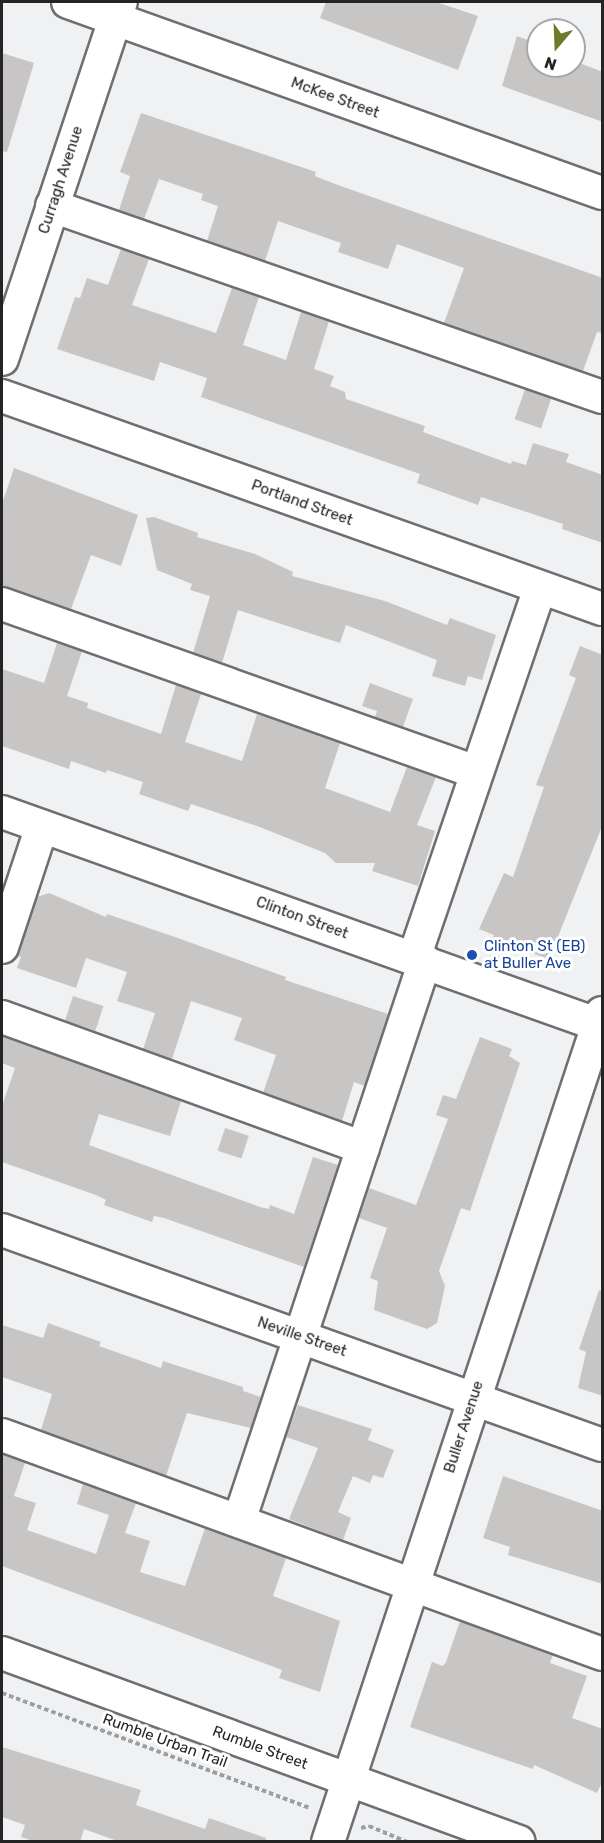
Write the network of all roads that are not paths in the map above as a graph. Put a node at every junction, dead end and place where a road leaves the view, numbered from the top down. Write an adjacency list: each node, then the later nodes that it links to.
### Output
1 (68, 2): 2 (street, McKee Street)
2 (118, 10): 3 (street, McKee Street); 4 (street, Curragh Avenue)
3 (603, 193)
4 (52, 206): 5 (street, Curragh Avenue); 7 (street)
5 (2, 359)
6 (2, 396): 8 (street, Portland Street)
7 (603, 397)
8 (540, 588): 10 (street, Portland Street); 11 (street)
9 (2, 603): 11 (street)
10 (603, 609)
11 (476, 772): 15 (street)
12 (2, 812): 13 (street, Clinton Street)
13 (42, 826): 14 (street); 15 (street, Clinton Street)
14 (2, 947)
15 (420, 960): 17 (street, Clinton Street); 18 (street)
16 (2, 1017): 18 (street)
17 (601, 1021): 21 (street, Buller Avenue)
18 (363, 1148): 20 (street)
19 (2, 1230): 20 (street, Neville Street)
20 (300, 1336): 21 (street, Neville Street); 24 (street)
21 (474, 1397): 23 (street, Neville Street); 25 (street, Buller Avenue)
22 (2, 1435): 24 (street)
23 (603, 1444)
24 (239, 1521): 25 (street)
25 (413, 1585): 27 (street); 28 (street, Buller Avenue)
26 (2, 1653): 28 (street, Rumble Street)
27 (603, 1654)
28 (348, 1780): 29 (street, Buller Avenue); 30 (street, Rumble Street)
29 (328, 1842)
30 (519, 1842)

